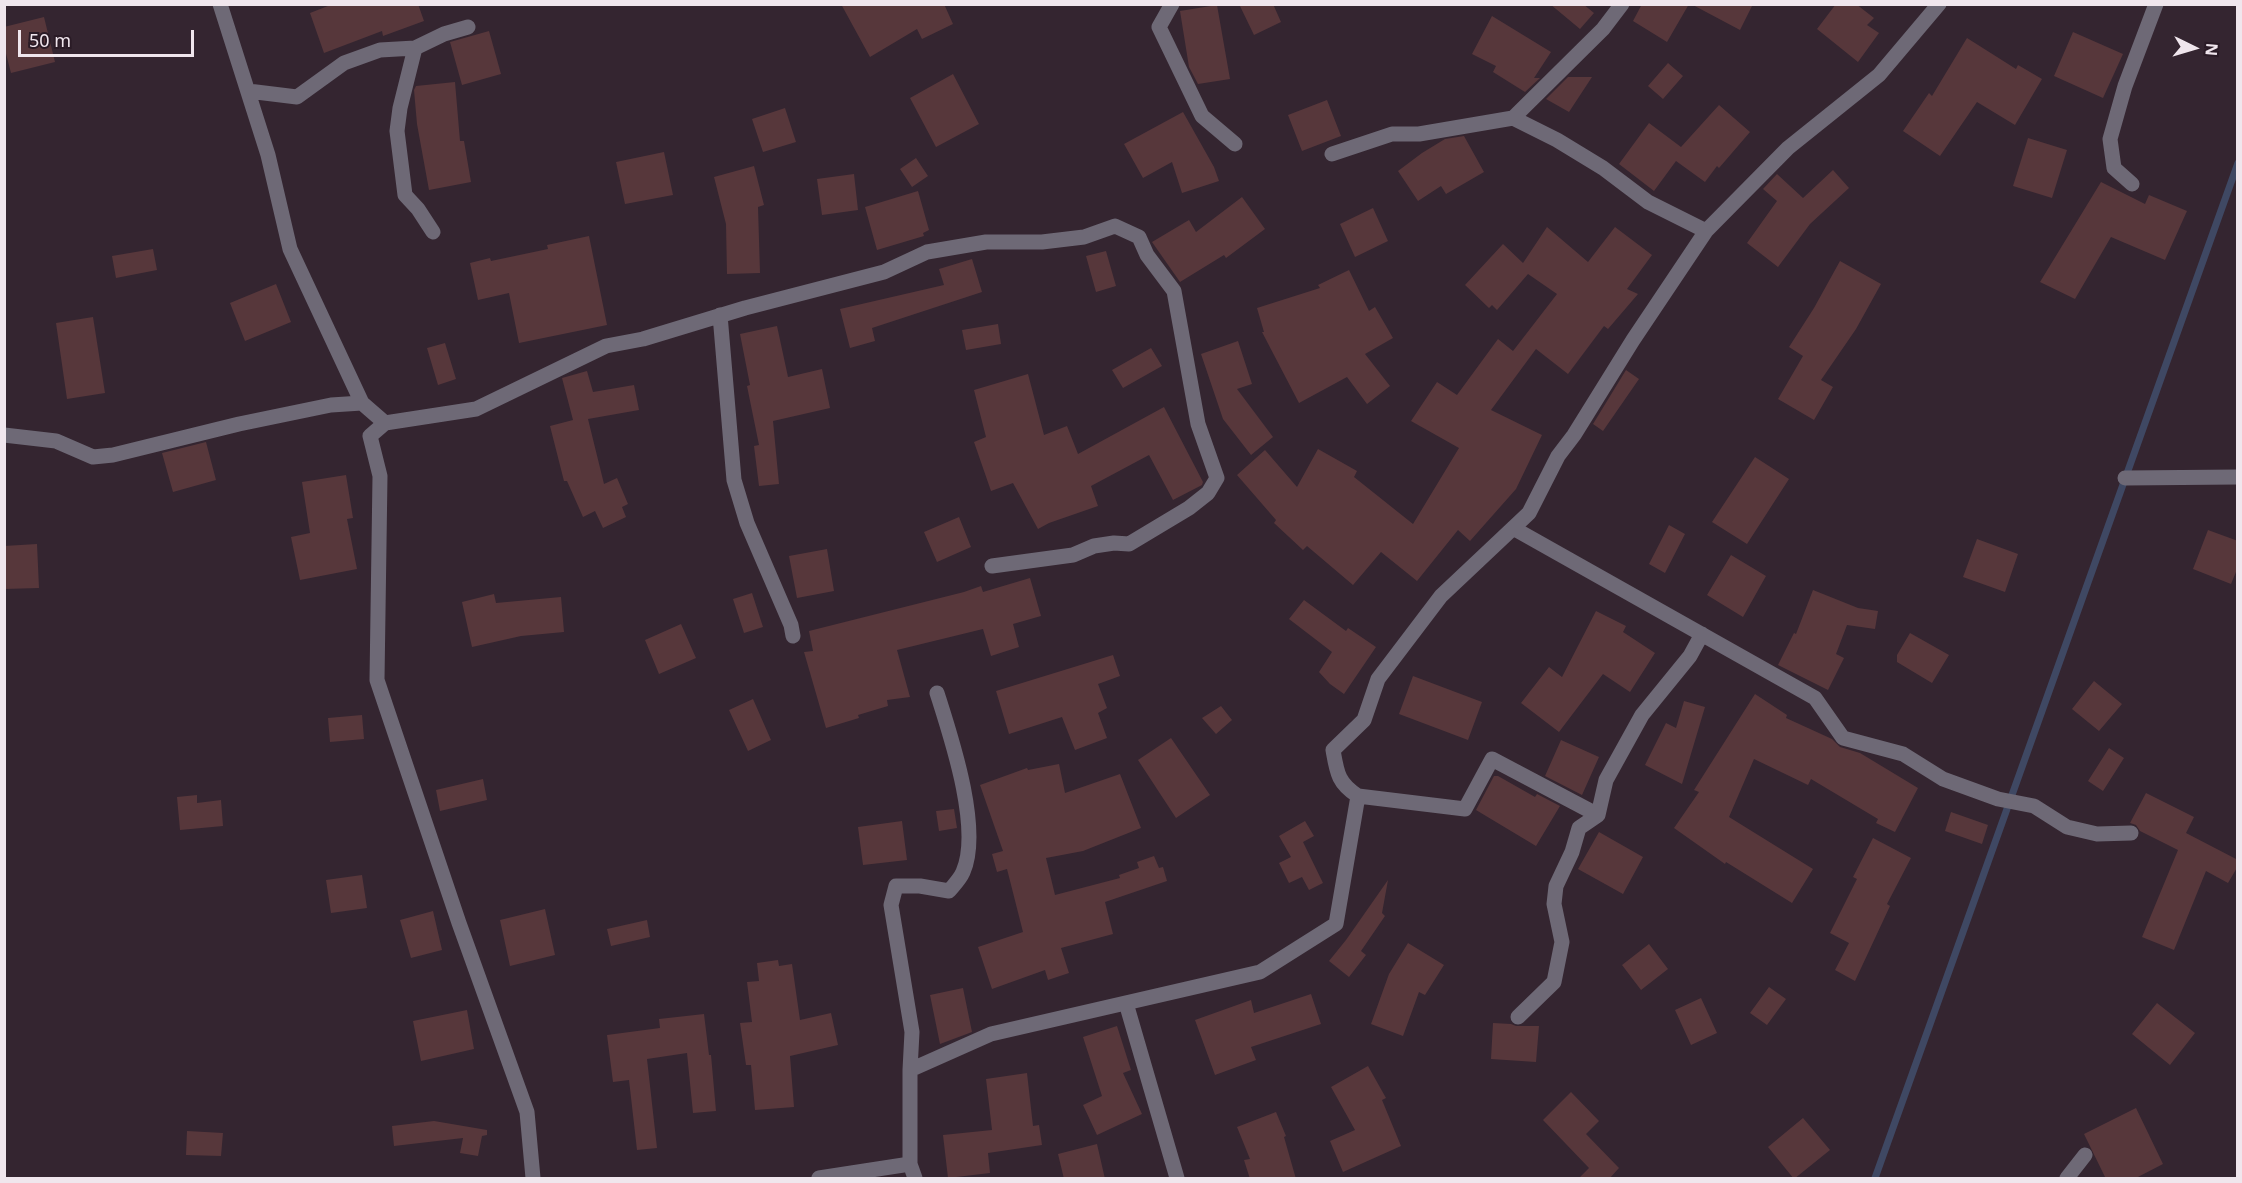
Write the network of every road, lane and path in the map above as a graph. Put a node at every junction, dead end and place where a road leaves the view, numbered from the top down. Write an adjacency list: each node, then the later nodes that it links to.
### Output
1 (220, 4): 8 (street)
2 (1172, 4): 10 (street)
3 (1622, 4): 9 (street)
4 (1939, 4): 13 (street)
5 (2156, 4): 12 (street)
6 (468, 27): 7 (street)
7 (415, 48): 8 (street); 14 (street)
8 (248, 92): 16 (street)
9 (1513, 118): 11 (street); 13 (street)
10 (1235, 144)
11 (1332, 154)
12 (2133, 184)
13 (1706, 231): 21 (street)
14 (433, 232)
15 (720, 315): 17 (street); 22 (street); 24 (street)
16 (362, 403): 17 (street); 18 (street)
17 (385, 423): 34 (street)
18 (4, 435)
19 (2238, 477): 20 (street)
20 (2126, 478)
21 (1513, 528): 23 (street); 26 (street)
22 (992, 566)
23 (1702, 634): 27 (street); 28 (street)
24 (793, 636)
25 (937, 693): 31 (street)
26 (1358, 796): 27 (street); 29 (street)
27 (1598, 815): 30 (street)
28 (2130, 833)
29 (1126, 1003): 31 (street); 36 (street)
30 (1518, 1017)
31 (910, 1070): 33 (street)
32 (2085, 1155): 37 (street)
33 (912, 1171): 35 (street)
34 (533, 1179)
35 (819, 1179)
36 (1177, 1179)
37 (2067, 1179)

